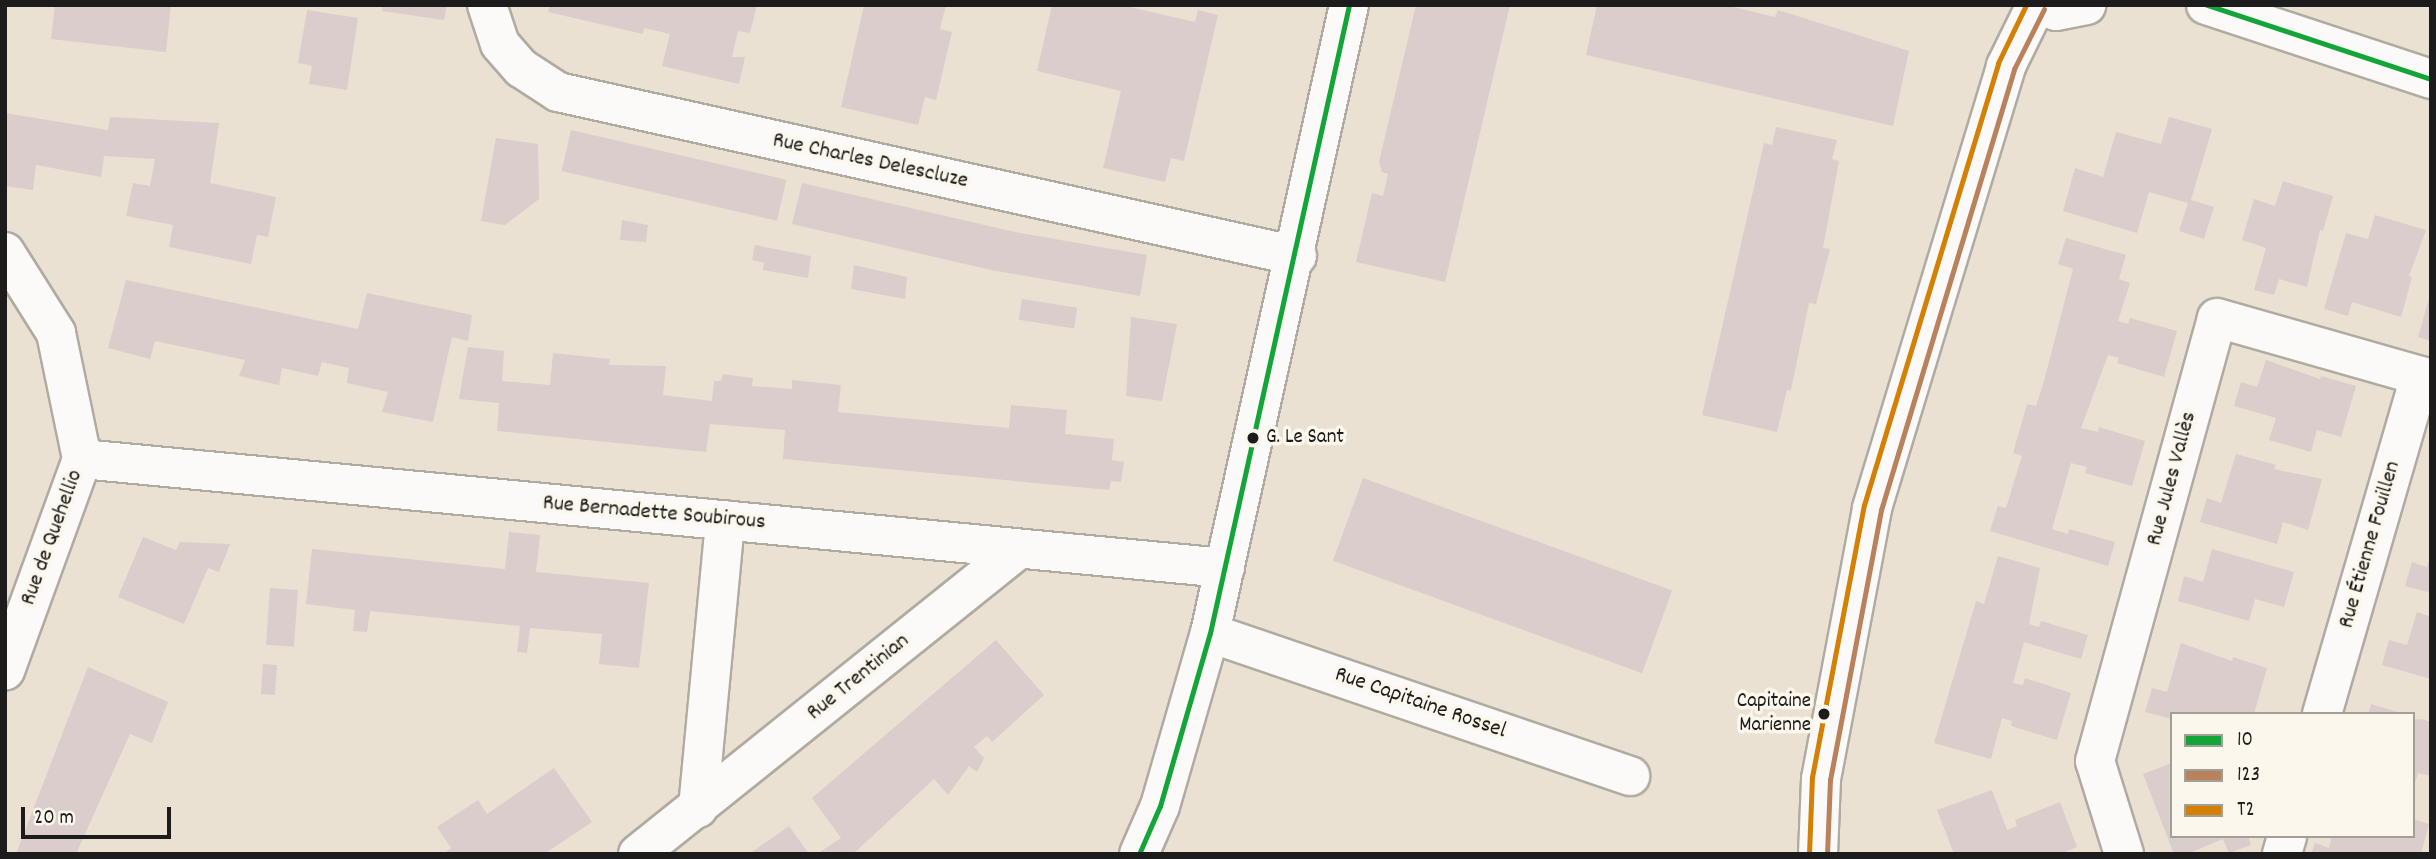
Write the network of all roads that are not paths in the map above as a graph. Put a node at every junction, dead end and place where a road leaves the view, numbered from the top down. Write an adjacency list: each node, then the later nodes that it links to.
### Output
1 (487, 5): 8 (street, Rue Charles Delescluze)
2 (1349, 5): 8 (street)
3 (2037, 5): 4 (street); 19 (street)
4 (2086, 5)
5 (2206, 5): 6 (street)
6 (2431, 79)
7 (5, 252): 10 (street, Rue de Quehellio)
8 (1297, 256): 13 (street)
9 (2425, 377): 16 (street, Rue Étienne Fouillen); 22 (street, Rue Jules Vallès)
10 (82, 459): 11 (street, Rue Bernadette Soubirous); 15 (street, Rue de Quehellio)
11 (725, 520): 12 (street, Rue Bernadette Soubirous); 18 (street)
12 (1019, 549): 13 (street, Rue Bernadette Soubirous); 18 (street, Rue Trentinian)
13 (1225, 568): 14 (street)
14 (1210, 633): 17 (street, Rue Capitaine Rossel); 21 (street)
15 (5, 670)
16 (2323, 712)
17 (1630, 776)
18 (698, 808): 20 (street, Rue Trentinian)
19 (1813, 852)
20 (638, 854)
21 (1139, 854)
22 (2124, 854)

